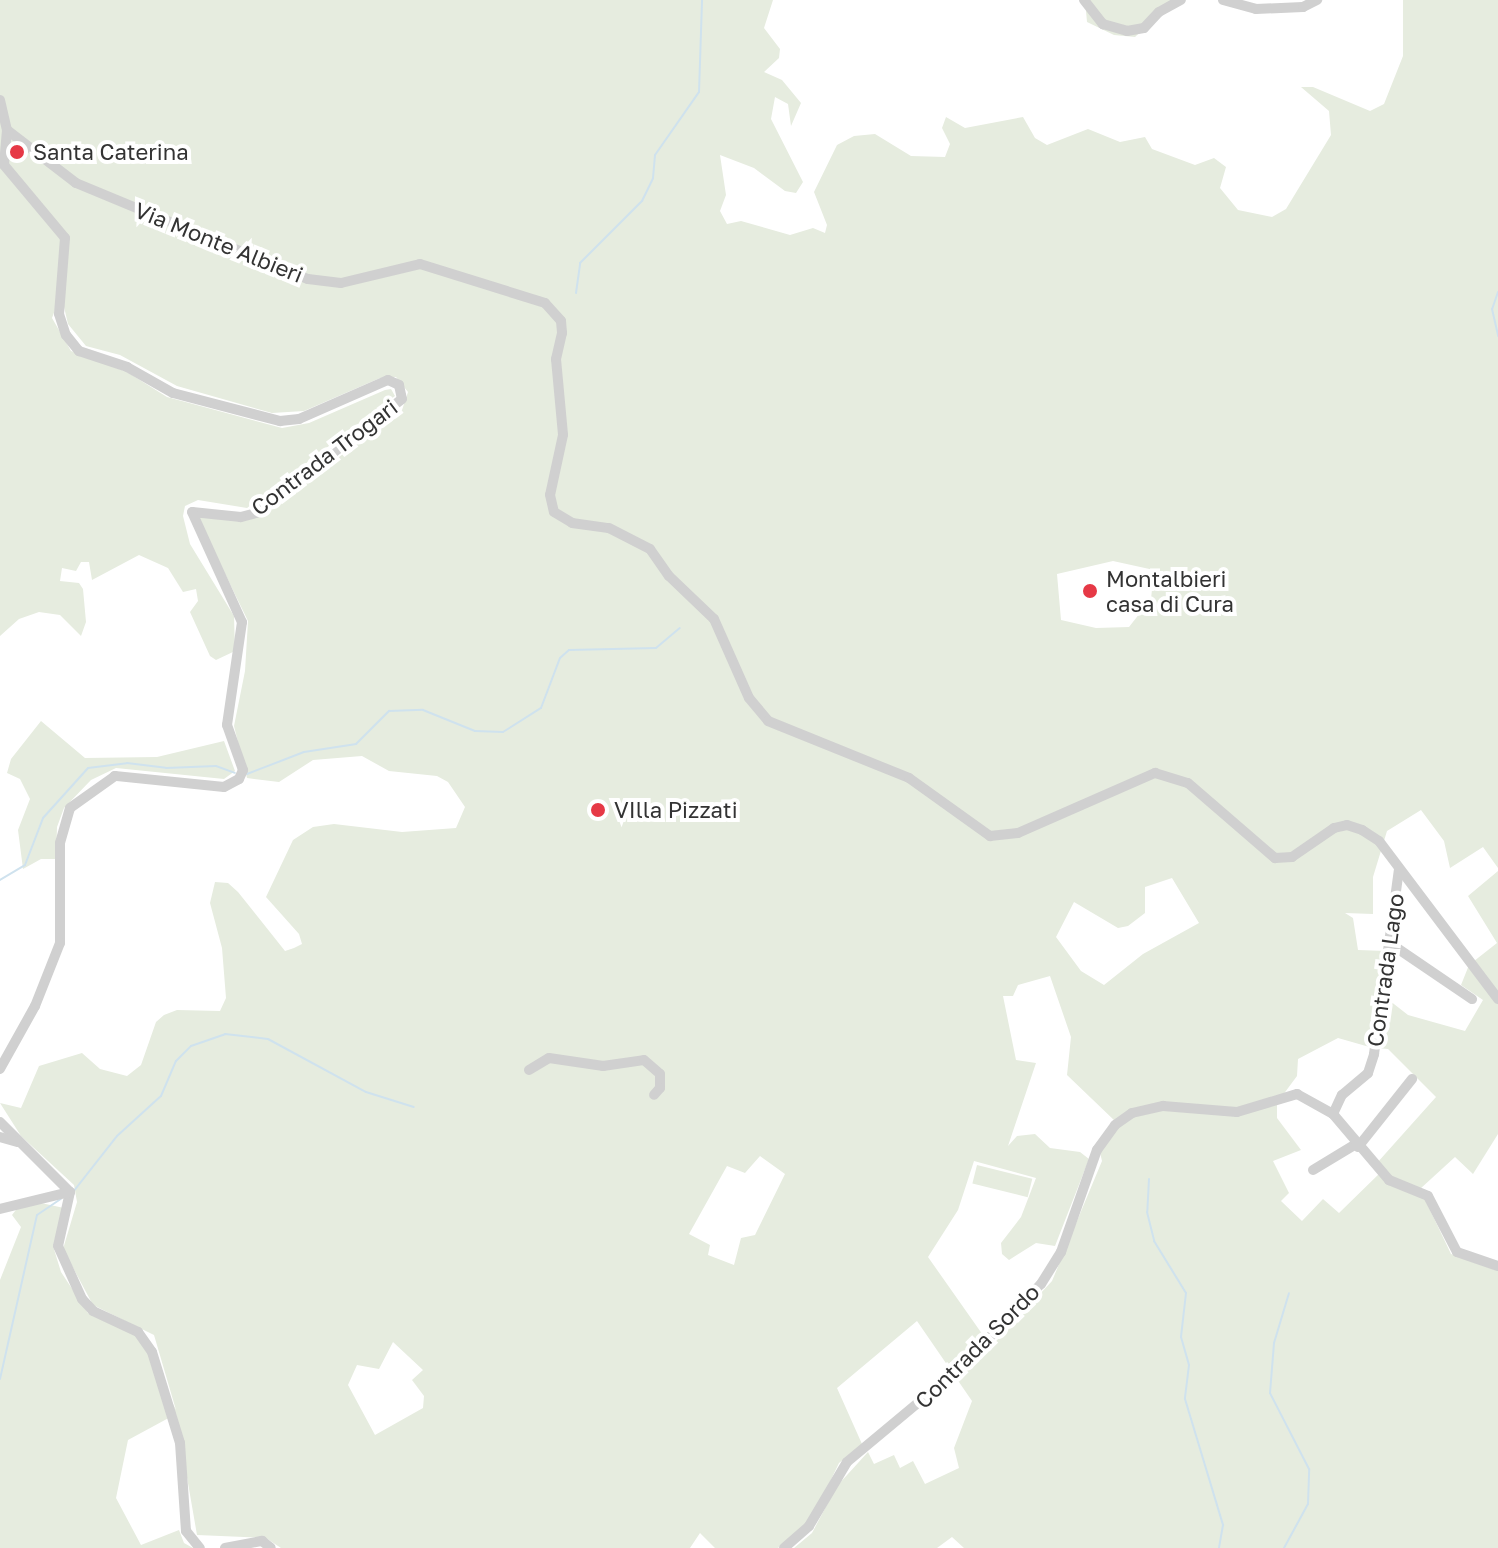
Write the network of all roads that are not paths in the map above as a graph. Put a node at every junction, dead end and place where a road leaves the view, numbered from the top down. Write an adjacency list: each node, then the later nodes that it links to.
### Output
1 (1084, 0): 2 (street)
2 (1181, 0)
3 (1223, 0): 4 (street)
4 (1317, 0)
5 (0, 100): 6 (street)
6 (7, 130): 7 (street, Via Monte Albieri); 11 (street, Contrada Trogari)
7 (1399, 869): 8 (street, Contrada Lago); 10 (street, Via Monte Albieri)
8 (1391, 944): 9 (street); 15 (street, Contrada Lago)
9 (1472, 999)
10 (1498, 999)
11 (0, 1069)
12 (529, 1070): 14 (street)
13 (1412, 1079): 19 (street)
14 (654, 1095)
15 (1333, 1114): 19 (street); 27 (street, Contrada Sordo)
16 (0, 1122): 18 (street)
17 (0, 1137): 18 (street)
18 (17, 1142): 21 (street)
19 (1357, 1146): 20 (street); 23 (street)
20 (1313, 1170)
21 (69, 1194): 22 (street); 24 (street)
22 (0, 1209)
23 (1498, 1266)
24 (200, 1548)
25 (225, 1548): 26 (street)
26 (271, 1548)
27 (784, 1548)

